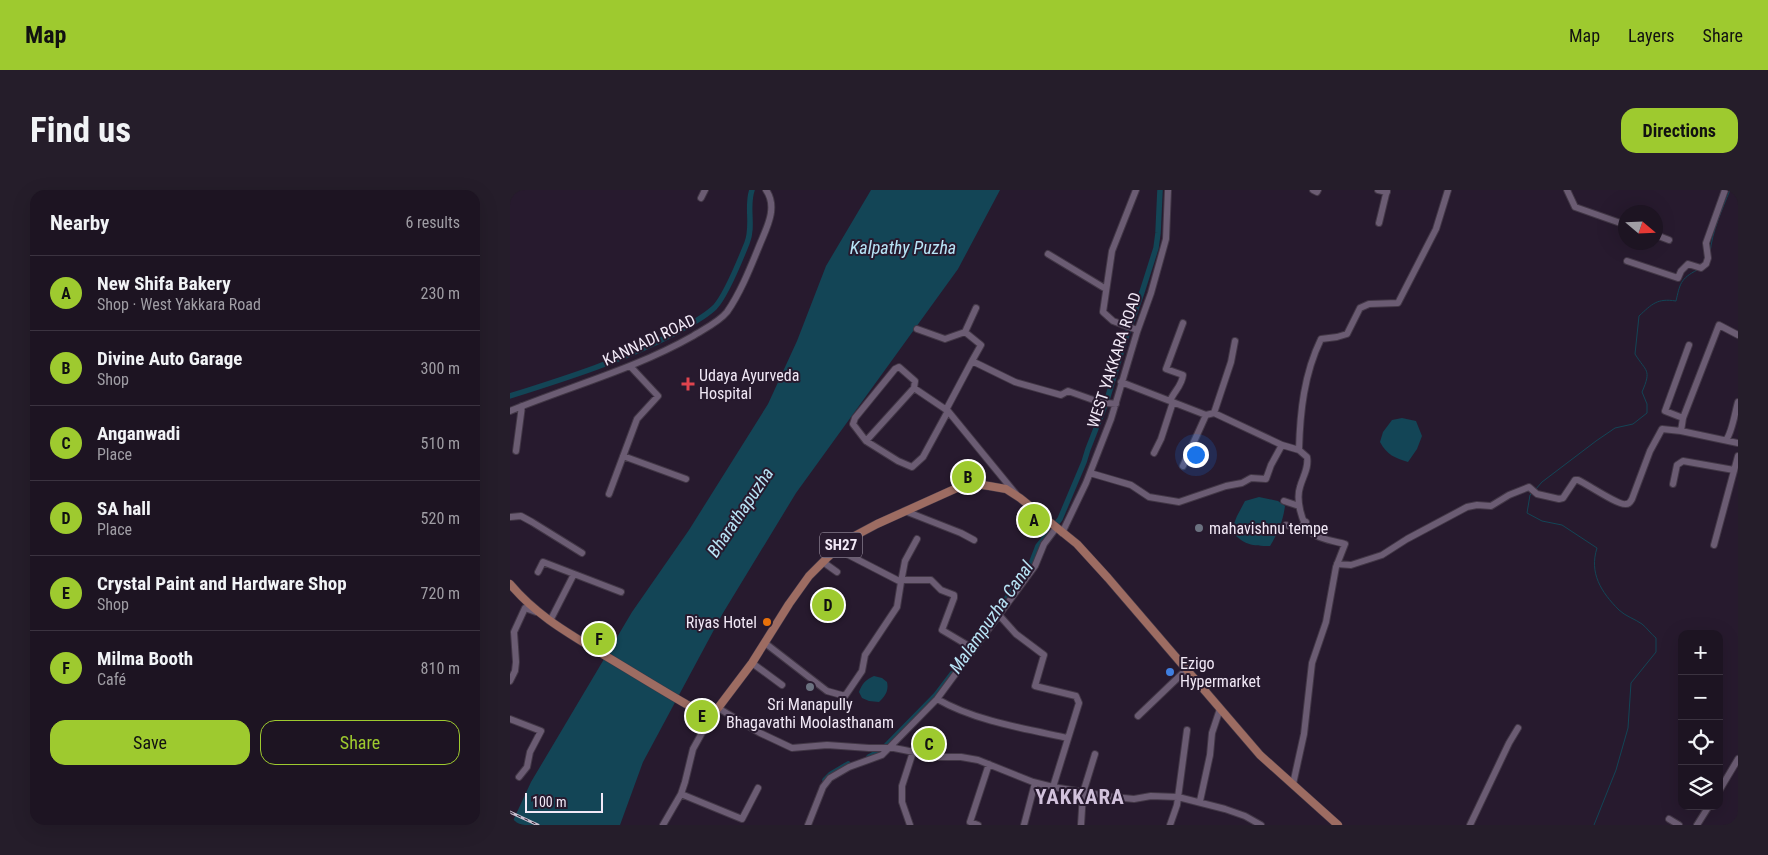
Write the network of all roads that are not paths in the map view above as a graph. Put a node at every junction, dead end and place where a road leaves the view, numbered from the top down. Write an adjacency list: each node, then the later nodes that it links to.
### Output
1 (705, 190): 12 (street)
2 (766, 190): 29 (street, KANNADI ROAD)
3 (1136, 190): 19 (street)
4 (1168, 190): 22 (street, WEST YAKKARA ROAD)
5 (1313, 190): 6 (street)
6 (1318, 190)
7 (1378, 190): 11 (street)
8 (1448, 190): 46 (street)
9 (1567, 190): 13 (street)
10 (1725, 190): 18 (street)
11 (1387, 191): 14 (street)
12 (701, 198)
13 (1618, 222)
14 (1379, 223)
15 (1663, 238): 16 (street)
16 (1669, 240)
17 (1048, 254): 19 (street)
18 (1627, 261)
19 (1106, 288): 22 (street)
20 (976, 308): 24 (street)
21 (1183, 323): 32 (street)
22 (1132, 328): 30 (street, WEST YAKKARA ROAD)
23 (917, 329): 24 (street)
24 (965, 332): 28 (street)
25 (1738, 335): 40 (street)
26 (1234, 341): 38 (street)
27 (1690, 345): 40 (street)
28 (972, 361): 34 (street); 37 (street)
29 (630, 366): 35 (street, KANNADI ROAD); 49 (street)
30 (1122, 382): 32 (street); 34 (street, WEST YAKKARA ROAD)
31 (914, 388): 37 (street); 43 (street); 43 (street)
32 (1172, 401): 39 (street); 48 (street)
33 (1738, 402): 42 (street)
34 (1116, 404): 53 (street, WEST YAKKARA ROAD)
35 (522, 406): 36 (street, KANNADI ROAD); 47 (street)
36 (510, 411)
37 (947, 411): 43 (street); 57 (street)
38 (1214, 413): 39 (street); 45 (street)
39 (1206, 415): 51 (street)
40 (1683, 418): 41 (street)
41 (1681, 431): 42 (street); 71 (street)
42 (1726, 440): 44 (street)
43 (866, 441)
44 (1738, 444)
45 (1282, 445): 46 (street); 53 (street)
46 (1298, 450): 59 (street)
47 (516, 451)
48 (1154, 453)
49 (623, 456): 54 (street); 56 (street)
50 (1738, 456): 52 (street)
51 (1183, 466)
52 (1734, 470): 55 (street); 67 (street)
53 (1090, 473): 64 (street, WEST YAKKARA ROAD)
54 (686, 479)
55 (1673, 484)
56 (609, 494)
57 (1020, 498): 60 (main road, SH27); 64 (main road, SH27)
58 (1284, 501): 59 (street)
59 (1299, 506): 62 (street)
60 (905, 511): 66 (street); 68 (main road, SH27)
61 (510, 517): 69 (street)
62 (1306, 522): 63 (street); 71 (street)
63 (1286, 526)
64 (1057, 529): 79 (street, WEST YAKKARA ROAD); 84 (main road, SH27)
65 (918, 539): 75 (street)
66 (974, 540)
67 (1714, 545)
68 (837, 549): 70 (main road, SH27); 75 (street)
69 (582, 553)
70 (823, 562): 73 (street); 81 (main road, SH27)
71 (1337, 564): 104 (street)
72 (538, 572): 74 (street)
73 (837, 572)
74 (574, 574): 77 (street); 80 (street)
75 (901, 581): 81 (street); 82 (street)
76 (510, 584): 78 (main road)
77 (622, 592)
78 (539, 613): 80 (main road); 85 (street)
79 (999, 615): 82 (street, WEST YAKKARA ROAD); 95 (street)
80 (550, 621): 90 (main road)
81 (764, 643): 83 (main road, SH27)
82 (974, 649): 87 (street, WEST YAKKARA ROAD)
83 (752, 663): 86 (street); 88 (main road, SH27)
84 (1186, 670): 89 (main road, SH27); 91 (street)
85 (510, 681)
86 (782, 685)
87 (938, 699): 95 (street); 96 (street, WEST YAKKARA ROAD)
88 (718, 708): 90 (main road); 96 (street)
89 (1220, 709): 104 (main road, SH27); 111 (street)
90 (709, 710): 109 (street)
91 (1138, 716)
92 (510, 719): 102 (street)
93 (1518, 728): 124 (street)
94 (1187, 730): 110 (street)
95 (1068, 738): 106 (street)
96 (885, 748): 97 (street); 116 (street, WEST YAKKARA ROAD)
97 (913, 752): 100 (street); 117 (street)
98 (1096, 754): 108 (street)
99 (1738, 759): 101 (street)
100 (989, 764): 103 (street); 118 (street)
101 (1735, 772): 105 (street)
102 (519, 777)
103 (1035, 782): 106 (street); 119 (street)
104 (1293, 784): 123 (main road, SH27)
105 (1723, 786)
106 (1053, 787): 108 (street)
107 (758, 788): 114 (street)
108 (1083, 793): 110 (street); 120 (street)
109 (681, 794): 114 (street); 115 (street)
110 (1178, 797): 111 (street); 121 (street)
111 (1200, 801): 122 (street)
112 (1706, 810): 126 (street)
113 (1669, 819): 125 (street)
114 (742, 822)
115 (663, 825)
116 (808, 825)
117 (910, 825)
118 (978, 825)
119 (1024, 825)
120 (1081, 825)
121 (1170, 825)
122 (1261, 825)
123 (1338, 825)
124 (1470, 825)
125 (1678, 825)
126 (1697, 825)

